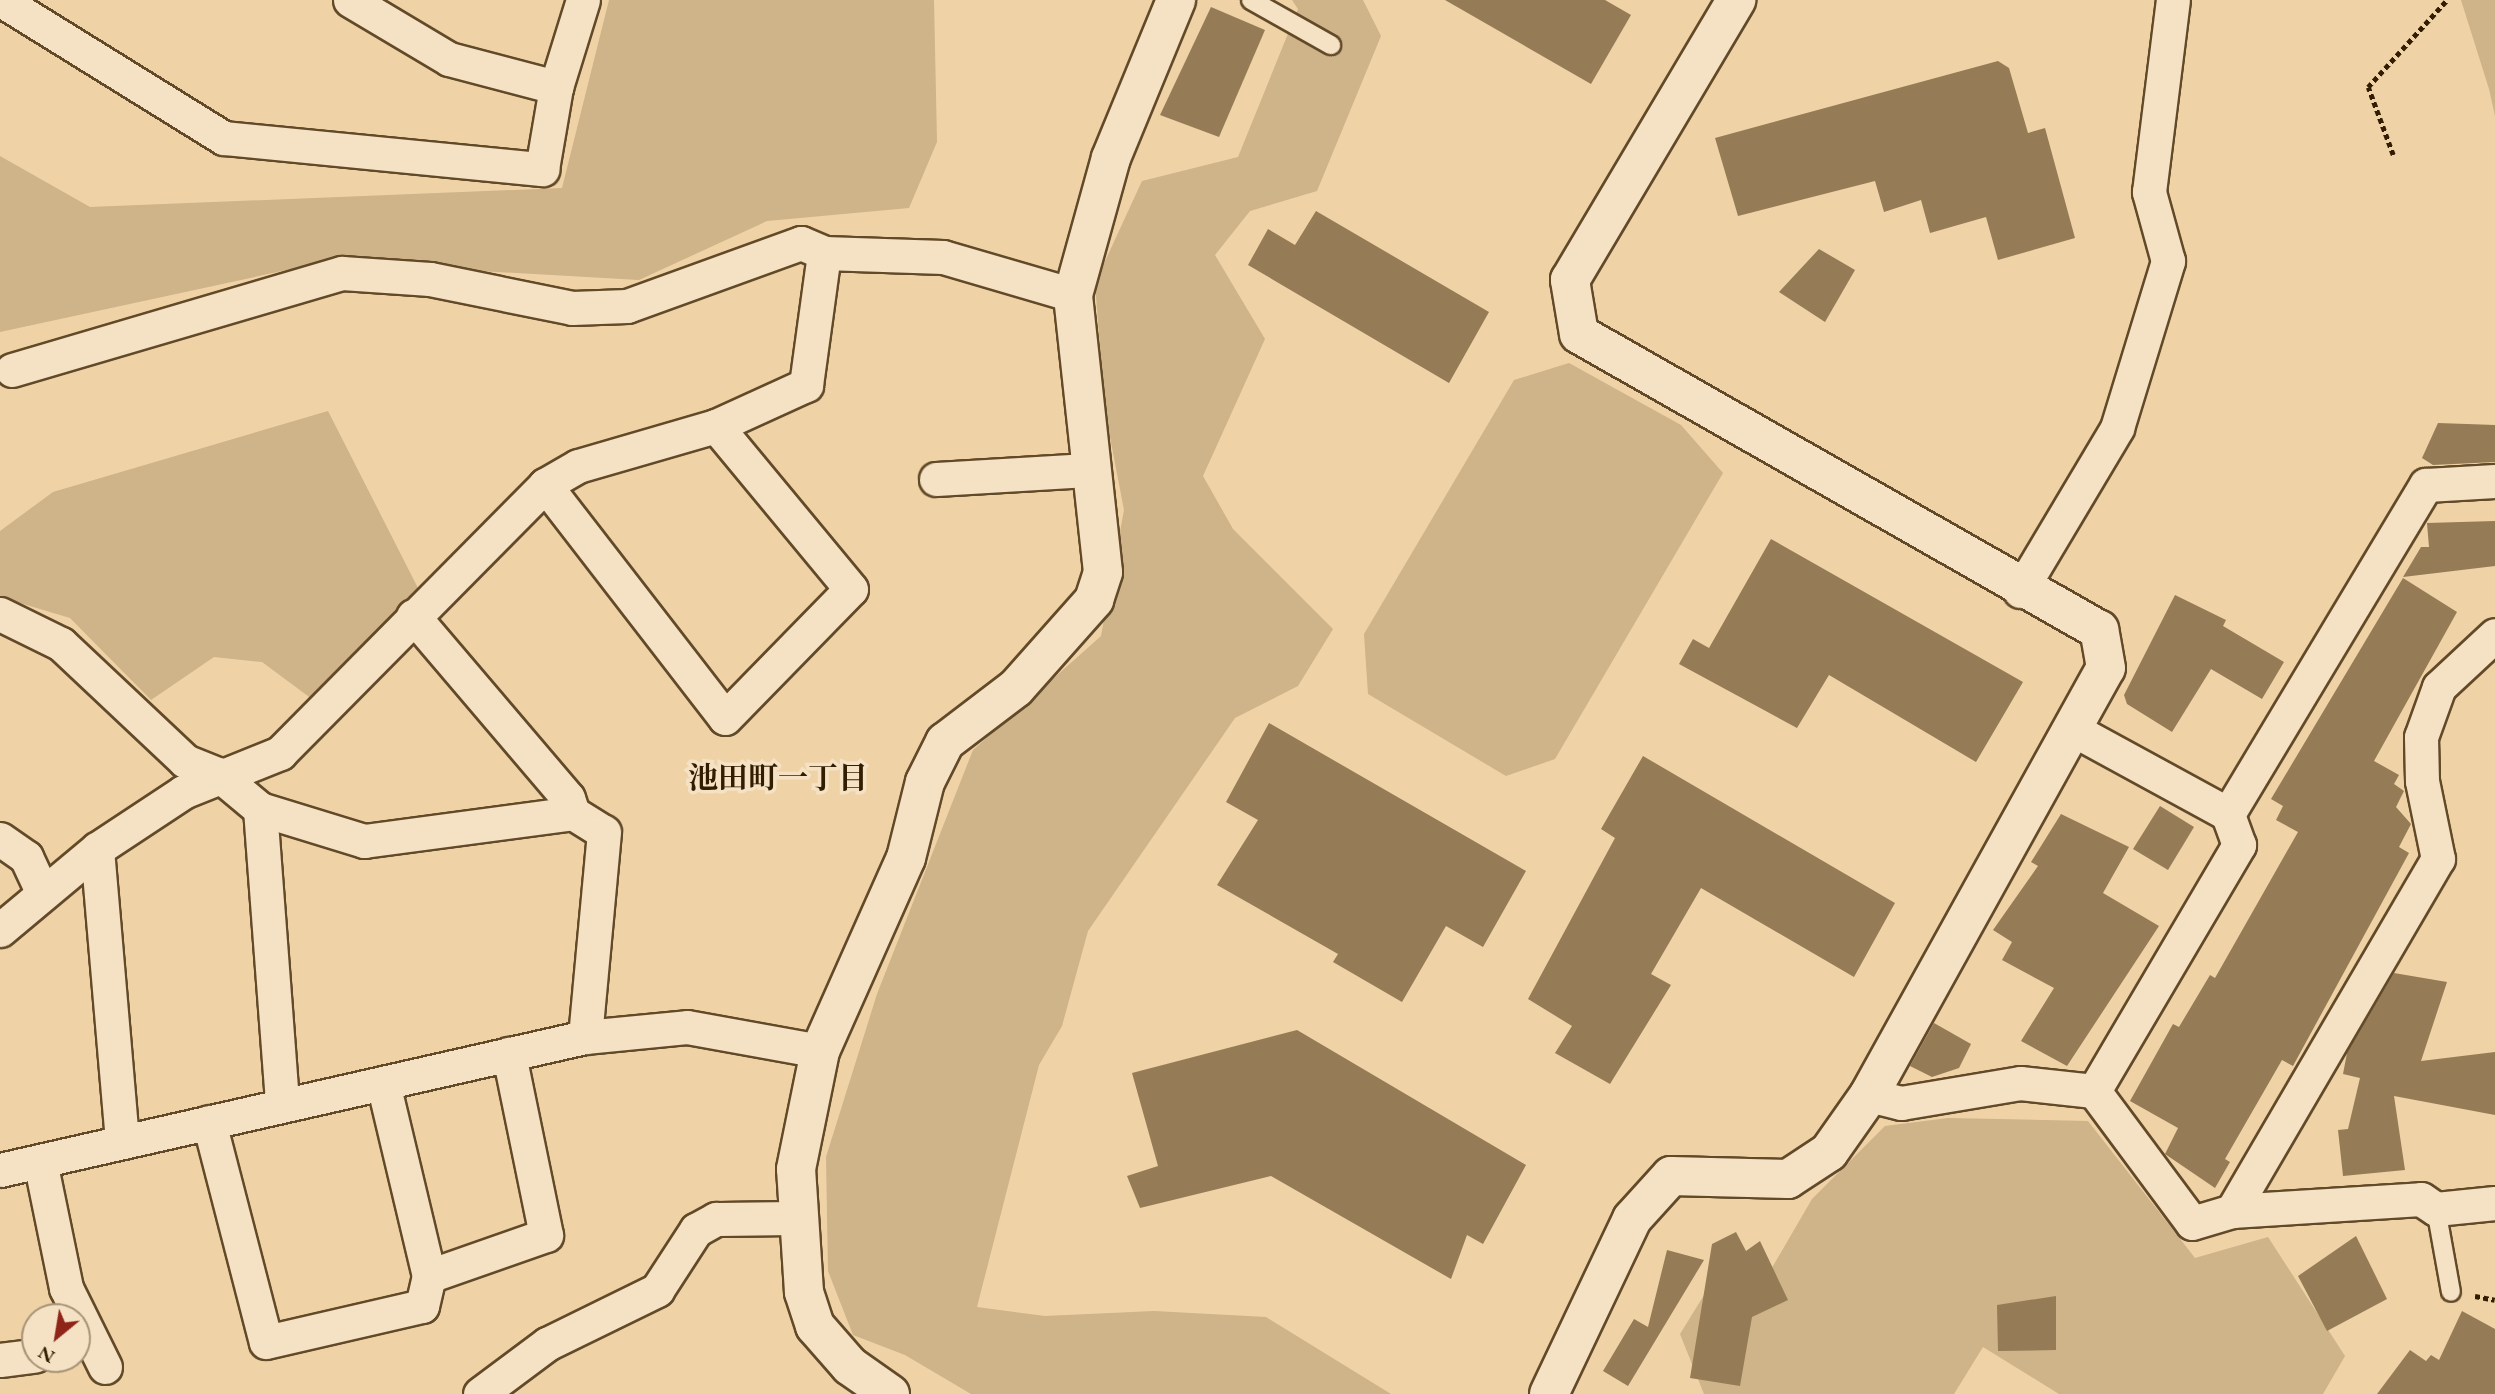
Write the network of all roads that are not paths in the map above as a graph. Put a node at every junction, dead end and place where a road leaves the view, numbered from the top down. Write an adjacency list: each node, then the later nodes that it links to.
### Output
1 (1, 0): 9 (street)
2 (350, 0): 9 (street)
3 (583, 0): 9 (street)
4 (1176, 0): 11 (street)
5 (1251, 0): 8 (lane)
6 (1736, 0): 18 (street)
7 (2173, 0): 18 (street)
8 (1331, 45)
9 (556, 87)
10 (824, 253): 11 (street); 12 (street); 13 (street)
11 (1073, 295): 14 (street)
12 (12, 370)
13 (716, 426): 17 (street); 17 (street)
14 (1088, 470): 15 (street); 32 (street)
15 (936, 479)
16 (2495, 481): 26 (street)
17 (545, 485): 20 (street)
18 (2020, 590): 22 (street)
19 (0, 614): 23 (street)
20 (413, 616): 23 (street); 25 (street)
21 (2495, 635): 44 (street)
22 (2072, 729): 26 (street); 36 (street)
23 (218, 774): 24 (street); 28 (street)
24 (260, 809): 25 (street); 37 (street)
25 (573, 813): 31 (street)
26 (2228, 814): 35 (street)
27 (0, 839): 29 (street)
28 (97, 849): 29 (street); 39 (street)
29 (43, 893): 30 (street)
30 (0, 930)
31 (585, 1037): 32 (street); 33 (street)
32 (820, 1051): 45 (street)
33 (509, 1054): 34 (street); 46 (street)
34 (383, 1083): 37 (street); 46 (street)
35 (2094, 1091): 36 (street); 44 (street)
36 (1869, 1095): 53 (street)
37 (282, 1105): 38 (street)
38 (209, 1122): 39 (street); 46 (street)
39 (121, 1142): 40 (street)
40 (40, 1161): 41 (street); 48 (street)
41 (0, 1170)
42 (2495, 1203): 43 (street)
43 (2436, 1209): 44 (street); 47 (lane)
44 (2232, 1211)
45 (795, 1218): 51 (street); 52 (street)
46 (429, 1276)
47 (2451, 1292)
48 (92, 1356)
49 (21, 1358): 50 (street)
50 (0, 1360)
51 (480, 1394)
52 (890, 1394)
53 (1549, 1394)

